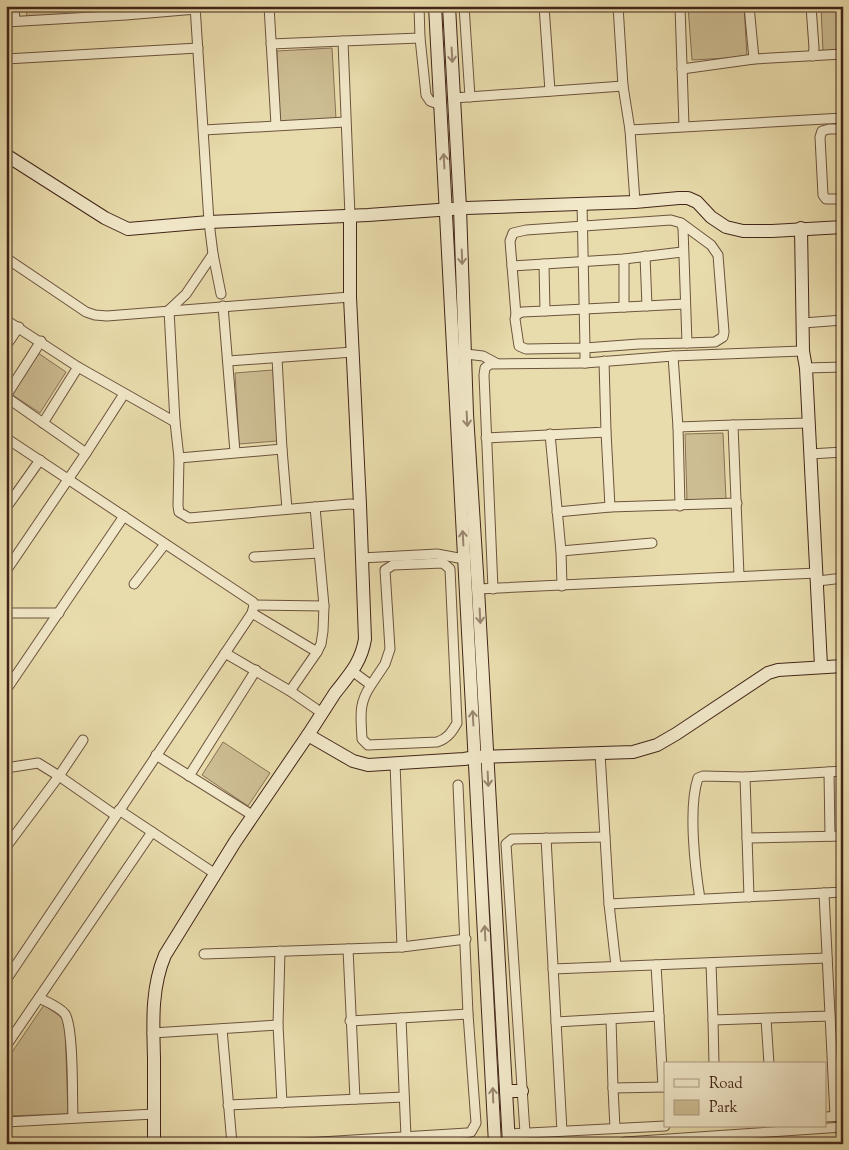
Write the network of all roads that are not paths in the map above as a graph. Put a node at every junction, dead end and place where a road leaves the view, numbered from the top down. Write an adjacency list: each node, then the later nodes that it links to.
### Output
1 (14, 6): 14 (street)
2 (269, 6): 17 (street)
3 (418, 6): 15 (street)
4 (436, 6): 28 (street)
5 (449, 6): 27 (street, one-way to 27)
6 (464, 6): 26 (street)
7 (544, 6): 25 (street)
8 (618, 6): 24 (street)
9 (680, 6): 23 (street)
10 (749, 6): 22 (street)
11 (812, 6): 20 (street)
12 (196, 8): 13 (street); 18 (street)
13 (126, 10): 14 (street)
14 (11, 21)
15 (420, 38): 16 (street); 28 (street)
16 (343, 41): 17 (street); 30 (street)
17 (270, 44): 31 (street)
18 (198, 48): 21 (street); 34 (street)
19 (843, 54): 20 (street)
20 (813, 56): 22 (street)
21 (6, 58)
22 (754, 59): 23 (street)
23 (682, 70): 32 (street)
24 (623, 86): 25 (street); 35 (street)
25 (550, 91): 26 (street)
26 (470, 97): 27 (street)
27 (454, 98): 40 (street)
28 (441, 104): 41 (street, one-way to 28)
29 (843, 118): 32 (street)
30 (345, 122): 31 (street); 42 (street)
31 (276, 125): 34 (street)
32 (684, 126): 35 (street)
33 (843, 129): 37 (street)
34 (204, 130): 43 (street)
35 (630, 130): 38 (street)
36 (6, 155): 43 (street)
37 (843, 199)
38 (635, 202): 39 (street); 47 (street)
39 (582, 203): 40 (street); 45 (street)
40 (460, 208): 41 (street); 76 (street, one-way to 76)
41 (447, 209): 42 (street); 120 (street, one-way to 41)
42 (350, 216): 43 (street); 57 (street)
43 (209, 222): 49 (street)
44 (681, 223): 45 (street); 48 (street); 71 (street)
45 (583, 226): 53 (street); 55 (street)
46 (843, 226): 47 (street)
47 (801, 228): 68 (street)
48 (682, 252): 50 (street); 58 (street)
49 (213, 254): 56 (street); 63 (street)
50 (645, 256): 52 (street); 60 (street)
51 (6, 258): 63 (street)
52 (624, 259): 53 (street); 61 (street)
53 (584, 260): 54 (street); 62 (street)
54 (544, 264): 55 (street); 64 (street)
55 (512, 266): 65 (street)
56 (221, 294)
57 (350, 297): 59 (street); 75 (street)
58 (685, 304): 60 (street); 71 (street)
59 (223, 306): 63 (street); 79 (street)
60 (647, 306): 61 (street)
61 (624, 307): 62 (street)
62 (586, 309): 64 (street); 73 (street)
63 (169, 310): 88 (street)
64 (545, 311): 65 (street)
65 (516, 316): 73 (street)
66 (6, 320): 69 (street)
67 (843, 320): 68 (street)
68 (803, 322): 74 (street)
69 (18, 327): 70 (street); 72 (street)
70 (41, 341): 83 (street); 87 (street)
71 (687, 343): 73 (street)
72 (6, 346)
73 (586, 348): 82 (street)
74 (803, 351): 77 (street); 85 (street)
75 (353, 352): 78 (street); 106 (street)
76 (466, 354): 81 (street); 127 (street, one-way to 127)
77 (672, 356): 80 (street); 92 (street)
78 (277, 358): 79 (street); 97 (street)
79 (228, 361): 98 (street)
80 (604, 362): 82 (street); 93 (street)
81 (496, 363): 82 (street); 96 (street)
82 (585, 363)
83 (78, 367): 86 (street); 89 (street)
84 (843, 367): 85 (street)
85 (806, 368): 90 (street)
86 (124, 394): 88 (street); 100 (street)
87 (6, 397): 89 (street)
88 (175, 422): 102 (street)
89 (43, 423): 100 (street)
90 (808, 423): 91 (street); 101 (street)
91 (733, 425): 92 (street); 105 (street)
92 (678, 427): 107 (street)
93 (606, 432): 94 (street); 109 (street)
94 (550, 434): 96 (street); 112 (street)
95 (6, 438): 103 (street)
96 (486, 438): 128 (street)
97 (282, 449): 98 (street); 111 (street)
98 (235, 452): 102 (street)
99 (843, 452): 101 (street)
100 (86, 453): 104 (street)
101 (810, 454): 123 (street)
102 (179, 458): 111 (street)
103 (40, 460): 104 (street); 110 (street)
104 (69, 480): 113 (street); 121 (street)
105 (737, 503): 107 (street); 122 (street)
106 (360, 505): 108 (street); 119 (street)
107 (680, 506): 109 (street)
108 (315, 507): 111 (street); 117 (street)
109 (610, 507): 112 (street)
110 (6, 508)
111 (287, 509)
112 (557, 512): 116 (street)
113 (124, 516): 114 (street); 132 (street)
114 (165, 544): 125 (street); 130 (street)
115 (652, 544): 116 (street)
116 (561, 551): 126 (street)
117 (319, 553): 118 (street); 129 (street)
118 (254, 557)
119 (361, 558): 120 (street); 138 (street)
120 (464, 559): 147 (street, one-way to 120)
121 (6, 571)
122 (738, 576): 123 (street); 126 (street)
123 (817, 577): 124 (street); 135 (street)
124 (843, 578)
125 (134, 584)
126 (562, 586): 128 (street)
127 (478, 589): 128 (street); 147 (street, one-way to 147)
128 (493, 589)
129 (324, 606): 130 (street); 134 (street)
130 (253, 609): 133 (street); 134 (street)
131 (6, 613): 132 (street)
132 (59, 613): 140 (street)
133 (225, 652): 137 (street); 146 (street)
134 (317, 652): 141 (street)
135 (821, 666): 136 (street); 145 (street)
136 (843, 666)
137 (256, 670): 141 (street); 153 (street)
138 (352, 671): 139 (street); 142 (street)
139 (371, 685): 139 (street)
140 (6, 690)
141 (290, 691): 142 (street)
142 (322, 712): 143 (street)
143 (308, 734): 148 (street); 157 (street)
144 (84, 740): 152 (street)
145 (600, 754): 147 (street); 163 (street)
146 (156, 755): 153 (street); 156 (street)
147 (481, 757): 148 (street); 159 (street); 169 (street, one-way to 169)
148 (395, 763): 176 (street)
149 (6, 768): 152 (street)
150 (843, 771): 151 (street)
151 (829, 772): 154 (street); 161 (street)
152 (59, 776): 156 (street); 166 (street)
153 (189, 776): 157 (street)
154 (745, 777): 165 (street); 173 (street)
155 (458, 785): 160 (street)
156 (117, 813): 158 (street); 185 (street)
157 (252, 815): 167 (street)
158 (152, 832): 167 (street); 186 (street)
159 (480, 834): 160 (street); 202 (street, one-way to 159)
160 (460, 835): 175 (street)
161 (830, 836): 162 (street); 165 (street)
162 (843, 836)
163 (605, 837): 164 (street); 174 (street)
164 (546, 838): 168 (street); 184 (street)
165 (747, 838): 172 (street)
166 (6, 847)
167 (214, 873): 198 (street)
168 (508, 888): 169 (street); 206 (street)
169 (494, 889): 207 (street)
170 (843, 892): 171 (street)
171 (824, 893): 172 (street); 180 (street)
172 (749, 897): 173 (street)
173 (700, 900): 174 (street)
174 (609, 904): 183 (street)
175 (466, 939): 176 (street); 187 (street)
176 (402, 947): 177 (street)
177 (348, 949): 178 (street); 194 (street)
178 (280, 951): 179 (street); 196 (street)
179 (204, 954)
180 (827, 958): 181 (street); 189 (street)
181 (711, 963): 182 (street); 193 (street)
182 (656, 965): 183 (street); 188 (street)
183 (616, 966): 184 (street)
184 (553, 969): 195 (street)
185 (6, 980)
186 (39, 998): 199 (street); 214 (street)
187 (468, 1014): 190 (street); 203 (street)
188 (660, 1016): 192 (street); 204 (street)
189 (830, 1016): 191 (street); 213 (street)
190 (400, 1018): 194 (street); 208 (street)
191 (766, 1018): 193 (street); 201 (street)
192 (611, 1019): 195 (street); 205 (street)
193 (713, 1020): 200 (street)
194 (350, 1021): 209 (street)
195 (556, 1022): 220 (street)
196 (278, 1025): 197 (street); 210 (street)
197 (222, 1029): 198 (street); 211 (street)
198 (152, 1033): 212 (street)
199 (6, 1046)
200 (714, 1062)
201 (769, 1062)
202 (493, 1075): 203 (street); 229 (street, one-way to 202)
203 (472, 1077): 222 (street)
204 (664, 1087): 205 (street)
205 (612, 1088): 219 (street)
206 (522, 1091): 207 (street); 221 (street)
207 (506, 1092): 223 (street)
208 (404, 1097): 209 (street); 222 (street)
209 (355, 1099): 210 (street)
210 (282, 1103): 211 (street)
211 (228, 1105): 227 (street)
212 (154, 1114): 214 (street); 226 (street)
213 (834, 1116)
214 (73, 1118): 215 (street)
215 (6, 1122)
216 (651, 1126): 217 (street); 219 (street); 224 (street)
217 (664, 1126)
218 (843, 1127): 224 (street)
219 (615, 1128): 220 (street)
220 (562, 1132): 221 (street)
221 (525, 1133): 223 (street)
222 (406, 1137): 228 (street)
223 (509, 1139)
224 (653, 1140): 225 (street)
225 (625, 1142)
226 (154, 1144)
227 (232, 1144)
228 (288, 1144)
229 (495, 1144)

